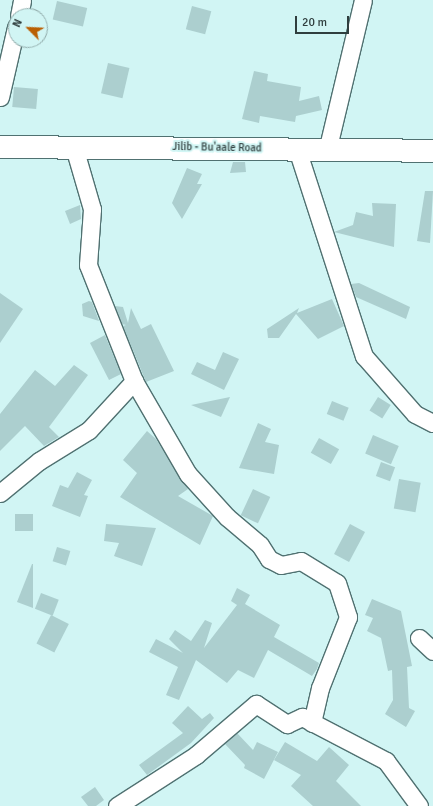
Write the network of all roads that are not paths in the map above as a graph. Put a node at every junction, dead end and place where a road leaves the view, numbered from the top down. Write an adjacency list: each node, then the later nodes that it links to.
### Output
1 (363, 0): 7 (street)
2 (11, 48): 3 (street)
3 (0, 97)
4 (74, 147): 5 (main road, Jilib - Bu'aale Road); 6 (main road, Jilib - Bu'aale Road); 9 (street)
5 (0, 148)
6 (297, 149): 7 (main road, Jilib - Bu'aale Road); 10 (street)
7 (327, 151): 8 (main road, Jilib - Bu'aale Road)
8 (433, 151)
9 (134, 381): 11 (street); 14 (street)
10 (433, 423)
11 (0, 493)
12 (419, 638): 13 (street)
13 (433, 651)
14 (312, 723): 15 (street); 16 (street)
15 (117, 806)
16 (419, 806)

